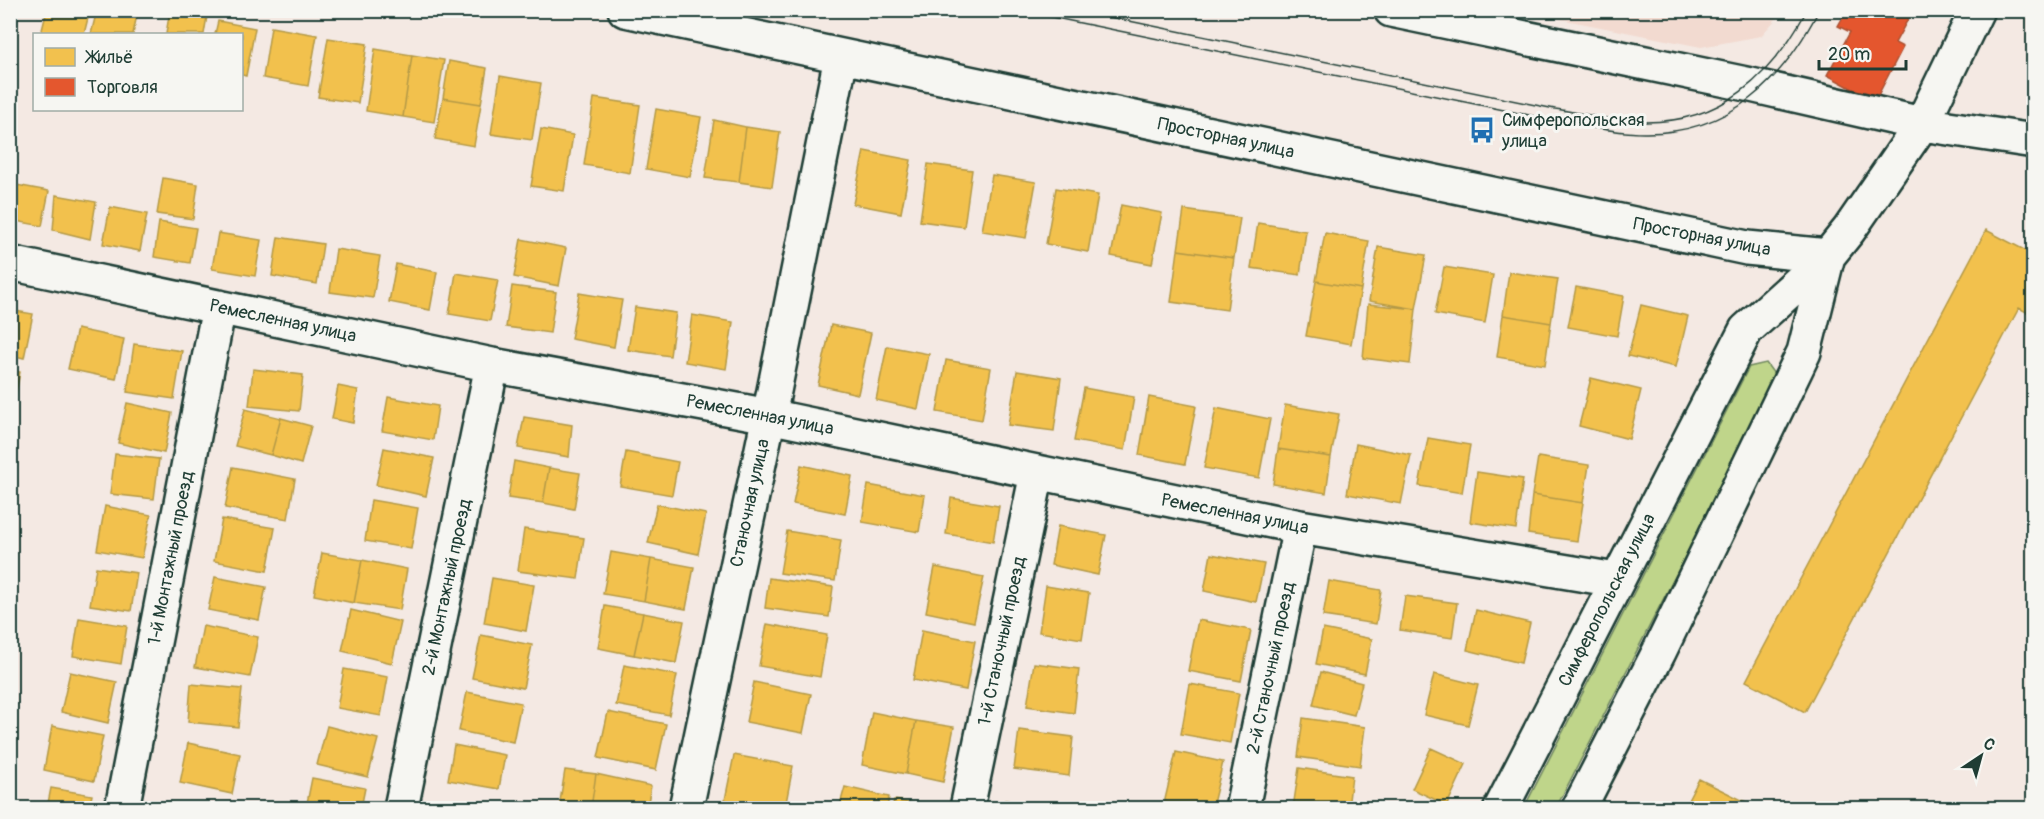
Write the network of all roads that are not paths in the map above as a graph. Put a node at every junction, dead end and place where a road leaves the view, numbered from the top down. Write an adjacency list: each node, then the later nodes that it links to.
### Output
1 (625, 10): 4 (street, Просторная улица)
2 (1391, 10): 5 (street)
3 (1977, 10): 5 (street, Симферопольская улица)
4 (841, 57): 7 (street, Просторная улица); 11 (street, Станочная улица)
5 (1922, 124): 6 (street); 7 (street, Симферопольская улица)
6 (2034, 141)
7 (1828, 256): 14 (street, Симферопольская улица); 21 (street, Симферопольская улица)
8 (10, 263): 9 (street, Ремесленная улица)
9 (219, 307): 10 (street, Ремесленная улица); 15 (street, 1-й Монтажный проезд)
10 (492, 365): 11 (street, Ремесленная улица); 16 (street, 2-й Монтажный проезд)
11 (769, 416): 12 (street, Ремесленная улица); 17 (street, Станочная улица)
12 (1037, 473): 13 (street, Ремесленная улица); 18 (street, 1-й Станочный проезд)
13 (1300, 527): 14 (street, Ремесленная улица); 19 (street, 2-й Станочный проезд)
14 (1616, 580): 20 (street, Симферопольская улица)
15 (122, 808)
16 (401, 808)
17 (686, 808)
18 (967, 808)
19 (1242, 808)
20 (1501, 808)
21 (1579, 808)

